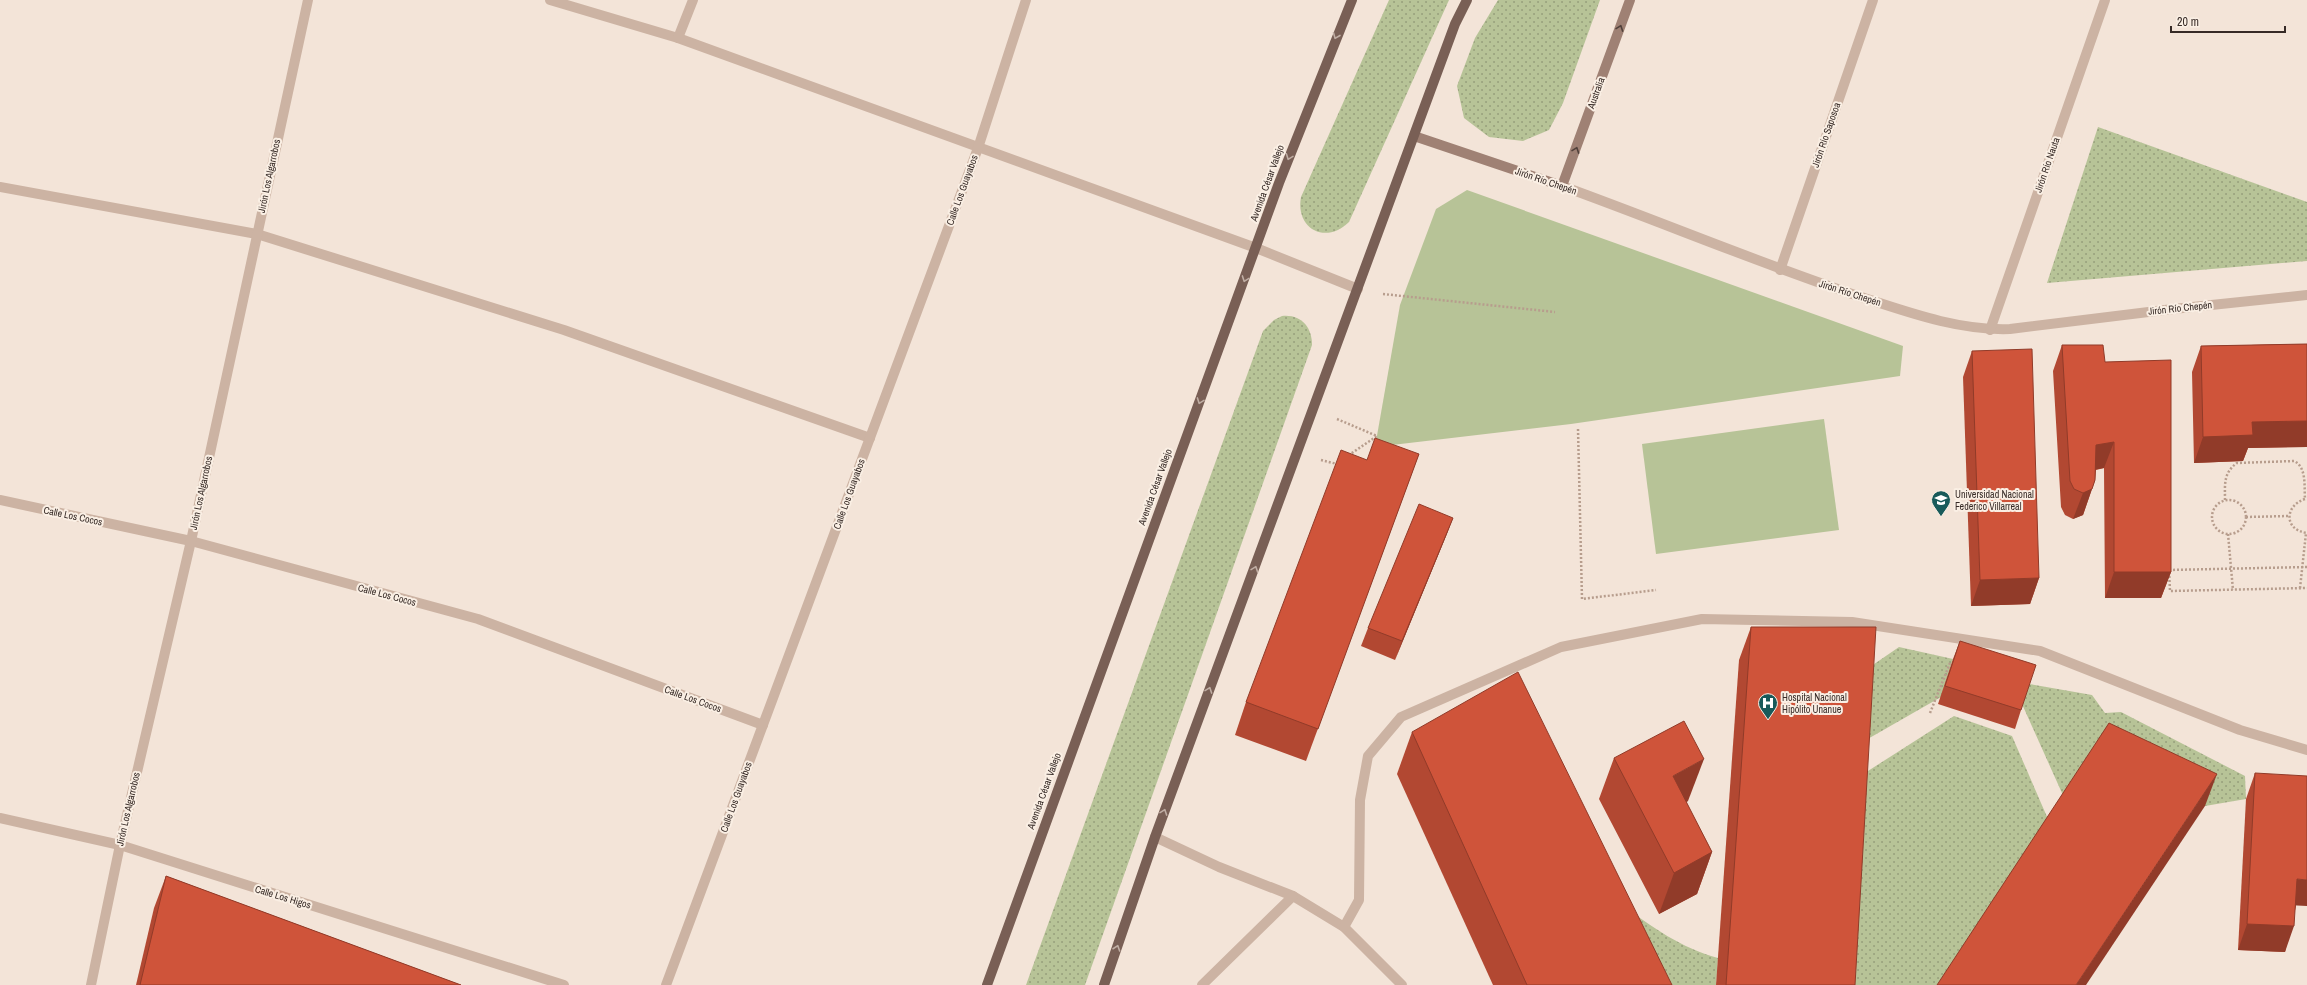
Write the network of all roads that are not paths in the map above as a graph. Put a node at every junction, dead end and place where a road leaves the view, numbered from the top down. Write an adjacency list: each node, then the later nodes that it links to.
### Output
1 (308, 0): 15 (street, Jirón Los Algarrobos)
2 (550, 0): 10 (street)
3 (693, 0): 10 (street)
4 (1026, 0): 12 (street, Calle Los Guayabos)
5 (1352, 0): 16 (main road, Avenida César Vallejo, one-way to 16)
6 (1467, 0): 11 (main road)
7 (1630, 0): 13 (street, Australia, one-way to 7)
8 (1873, 0): 17 (street, Jirón Río Saposoa)
9 (2105, 0): 20 (street, Jirón Río Nauta)
10 (678, 38): 12 (street)
11 (1414, 136): 13 (street, Jirón Río Chepén); 18 (main road)
12 (978, 148): 16 (street); 21 (street, Calle Los Guayabos)
13 (1562, 186): 17 (street, Jirón Río Chepén)
14 (0, 187): 15 (street)
15 (257, 234): 21 (street); 23 (street, Jirón Los Algarrobos)
16 (1256, 248): 18 (street); 34 (main road, Avenida César Vallejo, one-way to 34)
17 (1780, 270): 20 (street, Jirón Río Chepén)
18 (1358, 289): 27 (main road, one-way to 18)
19 (2307, 295): 20 (street, Jirón Río Chepén)
20 (1990, 330)
21 (870, 438): 24 (street, Calle Los Guayabos)
22 (0, 500): 23 (street, Calle Los Cocos)
23 (191, 541): 24 (street, Calle Los Cocos); 28 (street, Jirón Los Algarrobos)
24 (763, 725): 33 (street, Calle Los Guayabos)
25 (2307, 750): 30 (street)
26 (0, 818): 28 (street, Calle Los Higos)
27 (1155, 837): 29 (street); 35 (main road, one-way to 27)
28 (120, 845): 31 (street, Jirón Los Algarrobos); 32 (street, Calle Los Higos)
29 (1293, 896): 30 (street); 36 (street)
30 (1344, 927): 37 (street)
31 (91, 985)
32 (564, 985)
33 (666, 985)
34 (987, 985)
35 (1104, 985)
36 (1202, 985)
37 (1402, 985)

